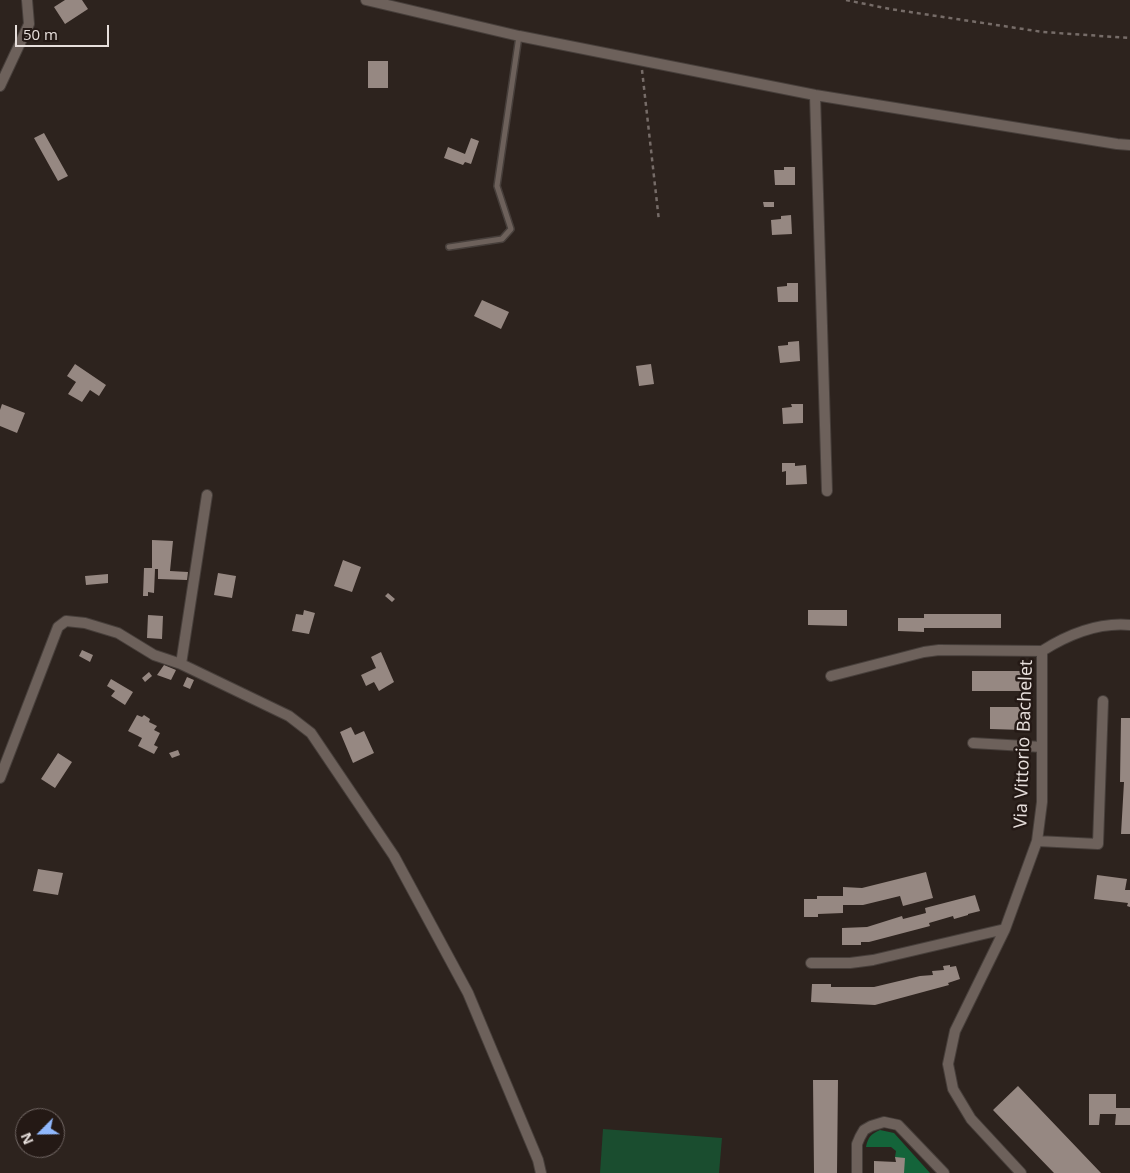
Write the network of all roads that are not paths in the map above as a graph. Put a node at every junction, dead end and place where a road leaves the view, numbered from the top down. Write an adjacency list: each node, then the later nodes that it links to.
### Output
1 (27, 0): 4 (street)
2 (366, 0): 3 (street)
3 (520, 36): 5 (street); 7 (lane)
4 (0, 86)
5 (816, 95): 6 (street); 8 (street)
6 (1130, 145)
7 (448, 247)
8 (828, 490)
9 (207, 496): 12 (street)
10 (1130, 625): 11 (street, Via Vittorio Bachelet)
11 (1042, 651): 13 (street); 16 (street, Via Vittorio Bachelet)
12 (181, 664): 17 (street); 22 (street)
13 (831, 676)
14 (1103, 701): 18 (street, Via Vittorio Bachelet)
15 (973, 743): 16 (street)
16 (1042, 747): 18 (street, Via Vittorio Bachelet)
17 (0, 778)
18 (1037, 841): 19 (street, Via Vittorio Bachelet)
19 (1005, 930): 20 (street); 21 (street, Via Vittorio Bachelet)
20 (811, 963)
21 (1017, 1172)
22 (541, 1173)
23 (857, 1173): 24 (street)
24 (944, 1173)

